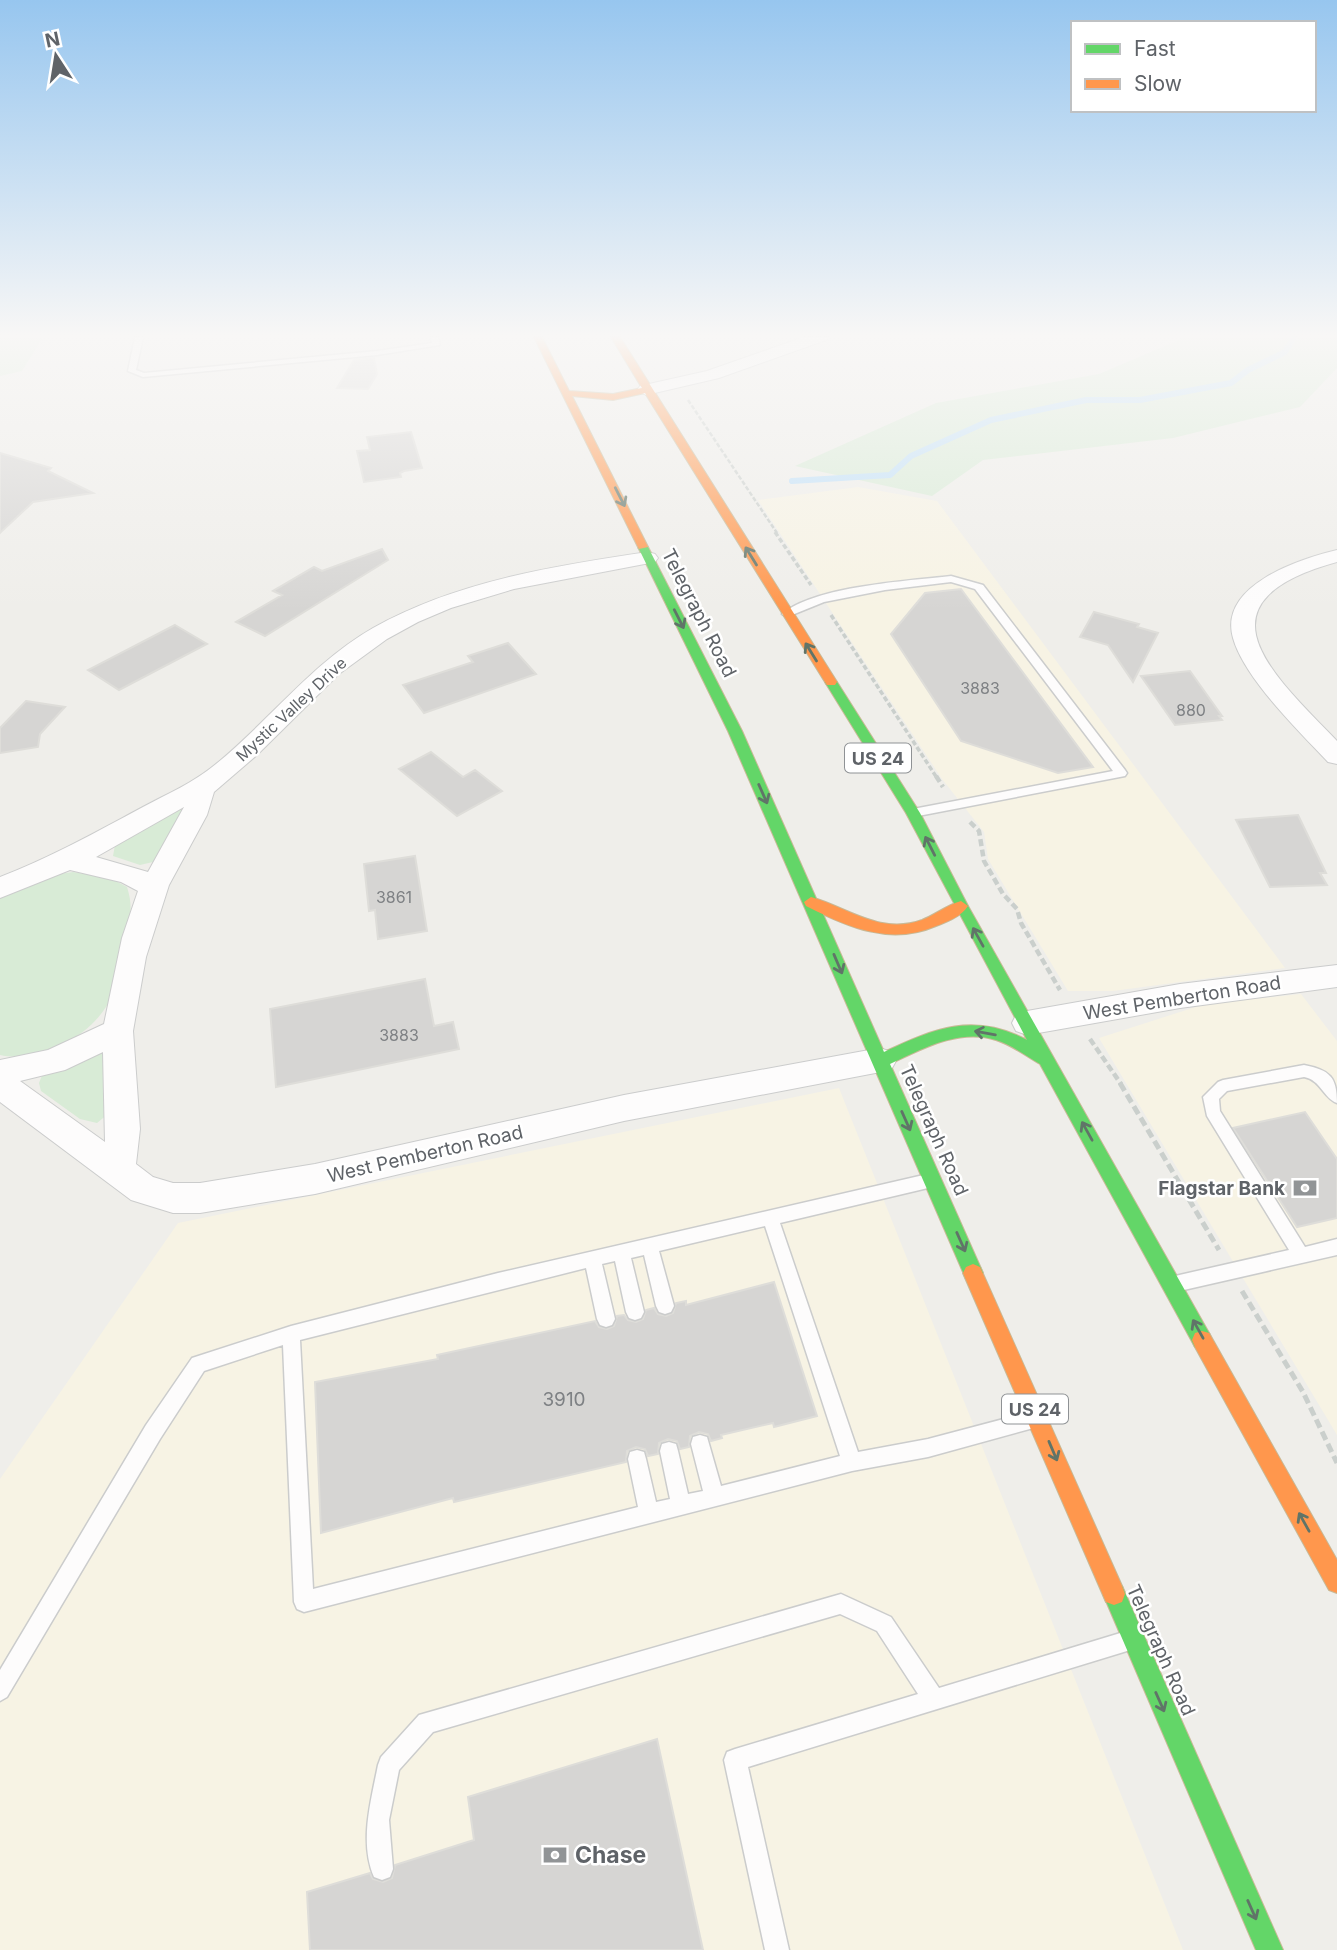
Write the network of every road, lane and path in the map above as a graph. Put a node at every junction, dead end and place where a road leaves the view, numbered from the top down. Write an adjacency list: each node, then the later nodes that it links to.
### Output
1 (583, 428): 5 (highway, Telegraph Road / US 24, one-way to 5)
2 (670, 428): 7 (highway, US 24, one-way to 2)
3 (707, 428): 6 (path)
4 (1337, 556): 8 (street)
5 (648, 558): 9 (street, Mystic Valley Drive); 15 (highway, Telegraph Road / US 24, one-way to 15)
6 (821, 600): 7 (lane); 10 (path); 10 (lane)
7 (787, 614): 11 (highway, US 24, one-way to 7)
8 (1337, 756)
9 (202, 790): 12 (street, Mystic Valley Drive); 13 (street)
10 (955, 805): 11 (lane); 18 (path)
11 (913, 813): 16 (highway, US 24, one-way to 11)
12 (68, 860): 13 (street); 14 (street, Mystic Valley Drive)
13 (154, 887): 20 (street)
14 (0, 888)
15 (811, 902): 16 (highway); 22 (highway, Telegraph Road / US 24, one-way to 22)
16 (961, 906): 19 (highway, US 24, one-way to 16)
17 (1337, 976): 19 (street, West Pemberton Road)
18 (1058, 988)
19 (1027, 1023): 21 (highway, US 24)
20 (118, 1031): 23 (street); 26 (street)
21 (1047, 1060): 22 (highway, one-way to 22); 34 (highway, US 24, one-way to 21)
22 (880, 1061): 26 (street, West Pemberton Road); 27 (highway, Telegraph Road / US 24, one-way to 27)
23 (0, 1073)
24 (0, 1084): 26 (street, West Pemberton Road)
25 (1337, 1097): 32 (lane)
26 (118, 1172)
27 (933, 1180): 28 (lane); 39 (highway, Telegraph Road / US 24, one-way to 39)
28 (770, 1219): 29 (lane); 43 (lane)
29 (650, 1247): 31 (lane); 35 (lane)
30 (1337, 1247): 32 (lane)
31 (621, 1253): 33 (lane); 36 (lane)
32 (1301, 1255): 34 (lane)
33 (593, 1260): 37 (lane); 38 (lane)
34 (1173, 1284): 47 (highway, US 24, one-way to 34)
35 (665, 1306)
36 (635, 1312)
37 (606, 1319)
38 (291, 1335): 46 (lane); 49 (lane)
39 (1039, 1419): 43 (lane); 48 (highway, Telegraph Road / US 24, one-way to 48)
40 (701, 1444): 44 (lane)
41 (669, 1451): 45 (lane)
42 (637, 1459): 46 (lane)
43 (852, 1462): 44 (lane)
44 (714, 1497): 45 (lane)
45 (681, 1506): 46 (lane)
46 (649, 1514)
47 (1337, 1582)
48 (1133, 1639): 50 (lane); 53 (highway, Telegraph Road / US 24, one-way to 53)
49 (0, 1690)
50 (935, 1701): 51 (lane); 52 (lane)
51 (382, 1869)
52 (777, 1950)
53 (1270, 1950)

